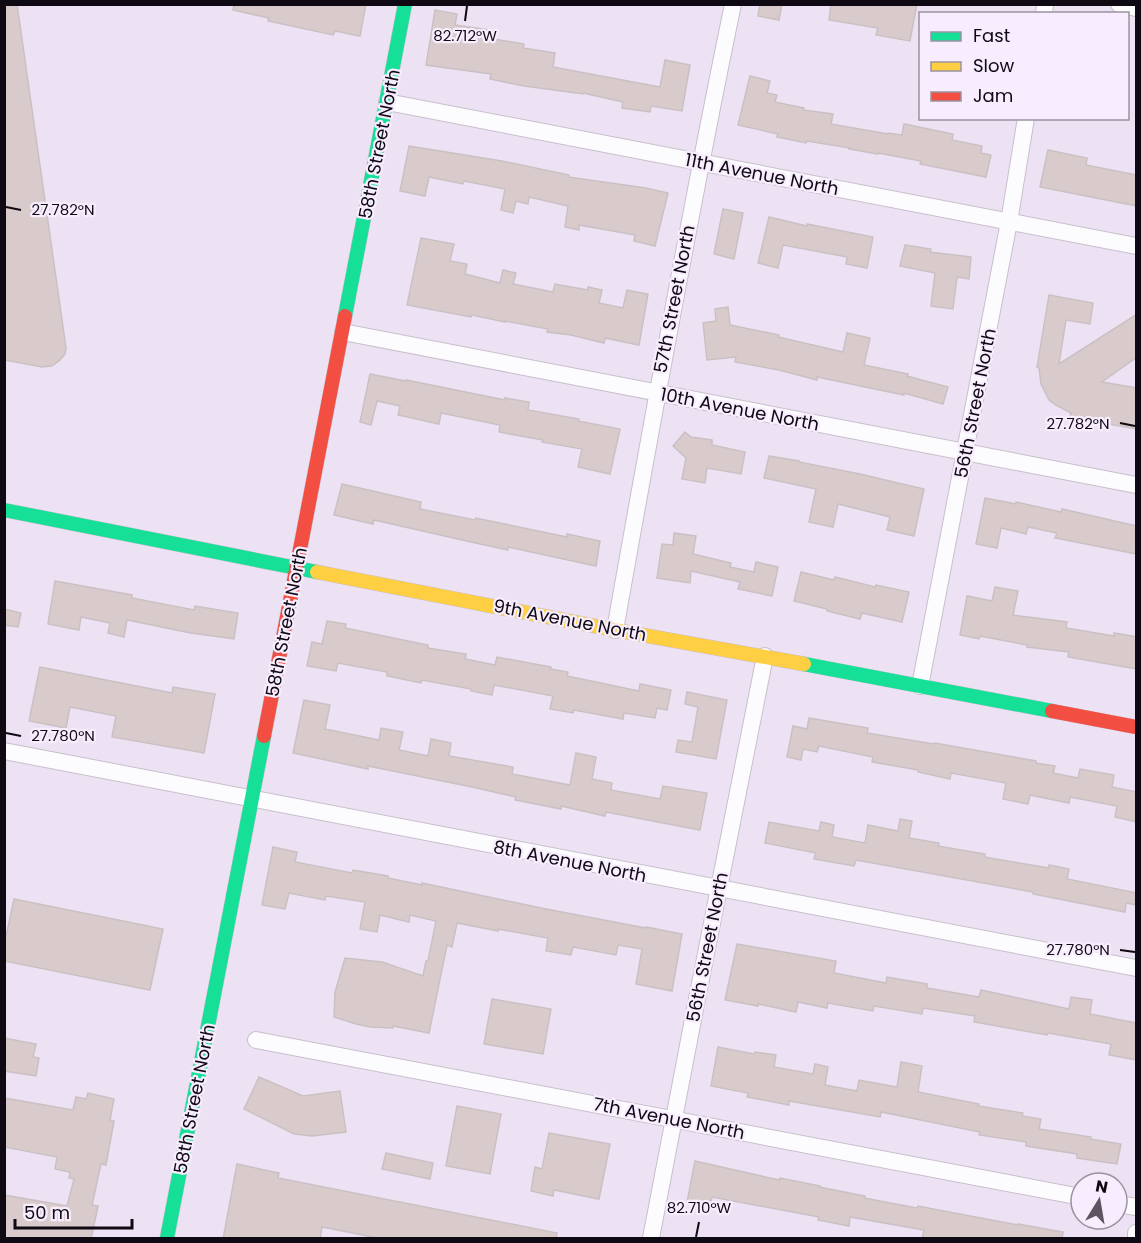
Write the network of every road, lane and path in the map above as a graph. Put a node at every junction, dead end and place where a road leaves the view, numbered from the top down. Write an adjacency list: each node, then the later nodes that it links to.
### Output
1 (405, 4): 5 (street, 58th Street North)
2 (733, 4): 7 (street, 57th Street North)
3 (1119, 4): 4 (street)
4 (1137, 8)
5 (387, 102): 7 (street, 11th Avenue North); 10 (street, 58th Street North)
6 (1026, 120): 8 (street, 56th Street North)
7 (700, 162): 8 (street, 11th Avenue North); 11 (street, 57th Street North)
8 (1009, 222): 9 (street, 11th Avenue North); 12 (street, 56th Street North)
9 (1137, 246)
10 (343, 332): 11 (street, 10th Avenue North); 15 (street, 58th Street North)
11 (657, 393): 12 (street, 10th Avenue North); 16 (street, 57th Street North)
12 (965, 453): 13 (street, 10th Avenue North); 18 (street, 56th Street North)
13 (1137, 485)
14 (4, 510): 15 (street, 9th Avenue North)
15 (297, 567): 16 (street, 9th Avenue North); 21 (street, 58th Street North)
16 (615, 630): 17 (street, 9th Avenue North)
17 (765, 656): 18 (street, 9th Avenue North); 22 (street, 56th Street North)
18 (920, 686): 19 (street, 9th Avenue North)
19 (1137, 727)
20 (4, 751): 21 (street, 8th Avenue North)
21 (252, 800): 22 (street, 8th Avenue North); 28 (street, 58th Street North)
22 (718, 889): 23 (street, 8th Avenue North); 25 (street, 56th Street North)
23 (1137, 969)
24 (256, 1040): 25 (street, 7th Avenue North)
25 (674, 1119): 26 (street, 7th Avenue North); 29 (street, 56th Street North)
26 (1069, 1195)
27 (1137, 1233): 30 (street)
28 (167, 1239)
29 (651, 1239)
30 (1136, 1239)

